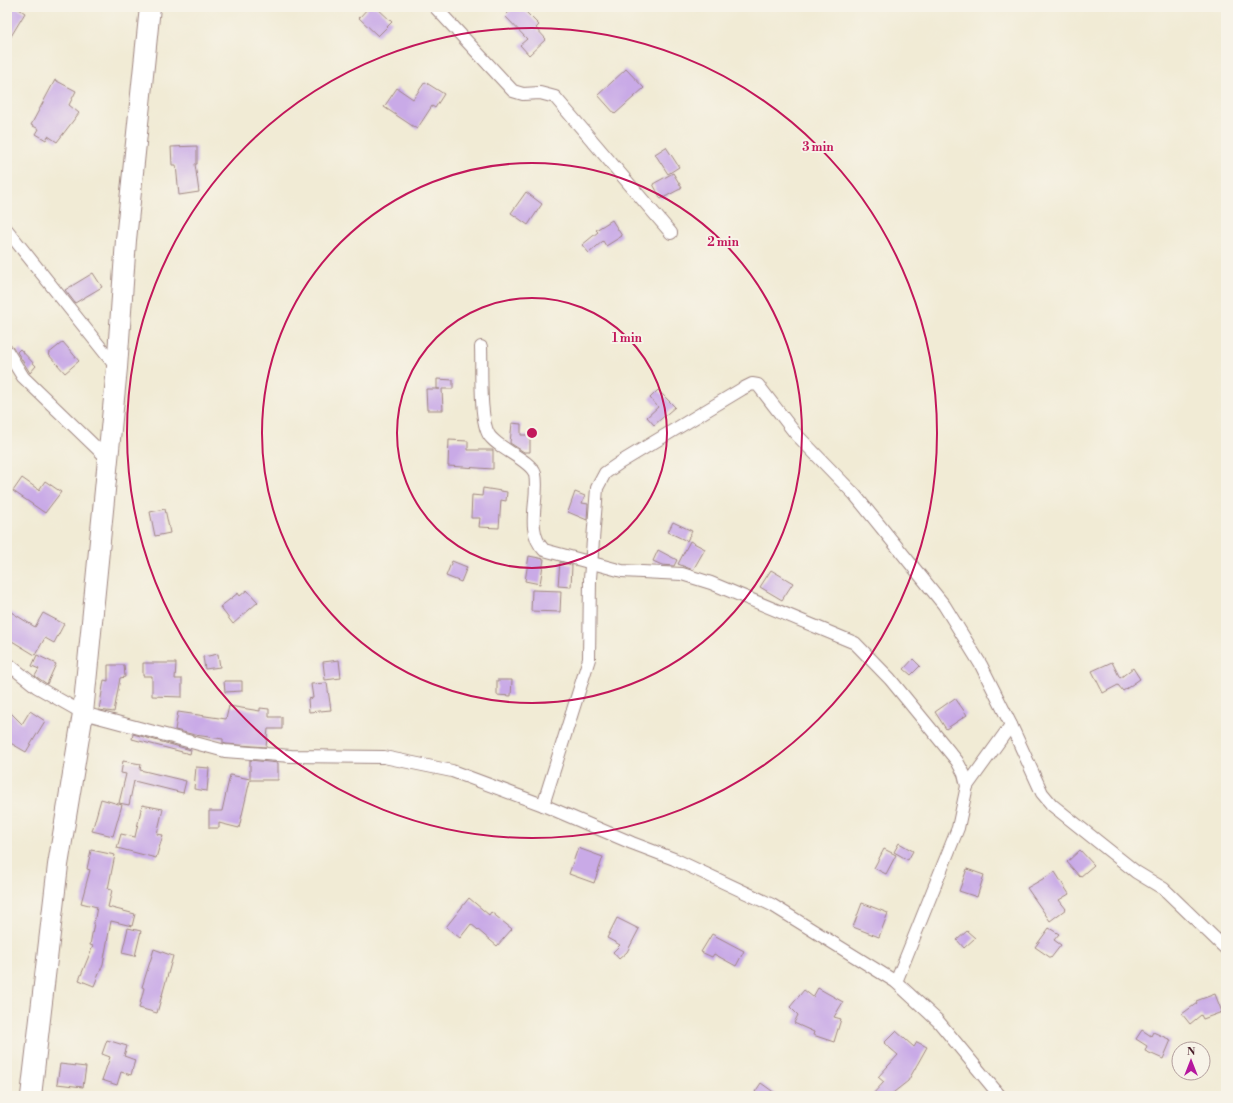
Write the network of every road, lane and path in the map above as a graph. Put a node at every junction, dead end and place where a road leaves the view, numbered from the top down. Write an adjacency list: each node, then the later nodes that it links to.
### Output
1 (150, 7): 7 (main road)
2 (435, 7): 4 (street)
3 (7, 230): 7 (street)
4 (671, 233)
5 (481, 347): 9 (street)
6 (7, 351): 8 (street)
7 (117, 368): 8 (main road)
8 (108, 459): 11 (main road)
9 (592, 564): 12 (street); 13 (street); 14 (street)
10 (7, 663): 11 (street)
11 (84, 713): 14 (street); 17 (main road)
12 (1011, 725): 13 (street); 15 (street)
13 (966, 786): 16 (street)
14 (543, 805): 16 (street)
15 (1226, 948)
16 (896, 982): 18 (street)
17 (31, 1096)
18 (1000, 1096)

